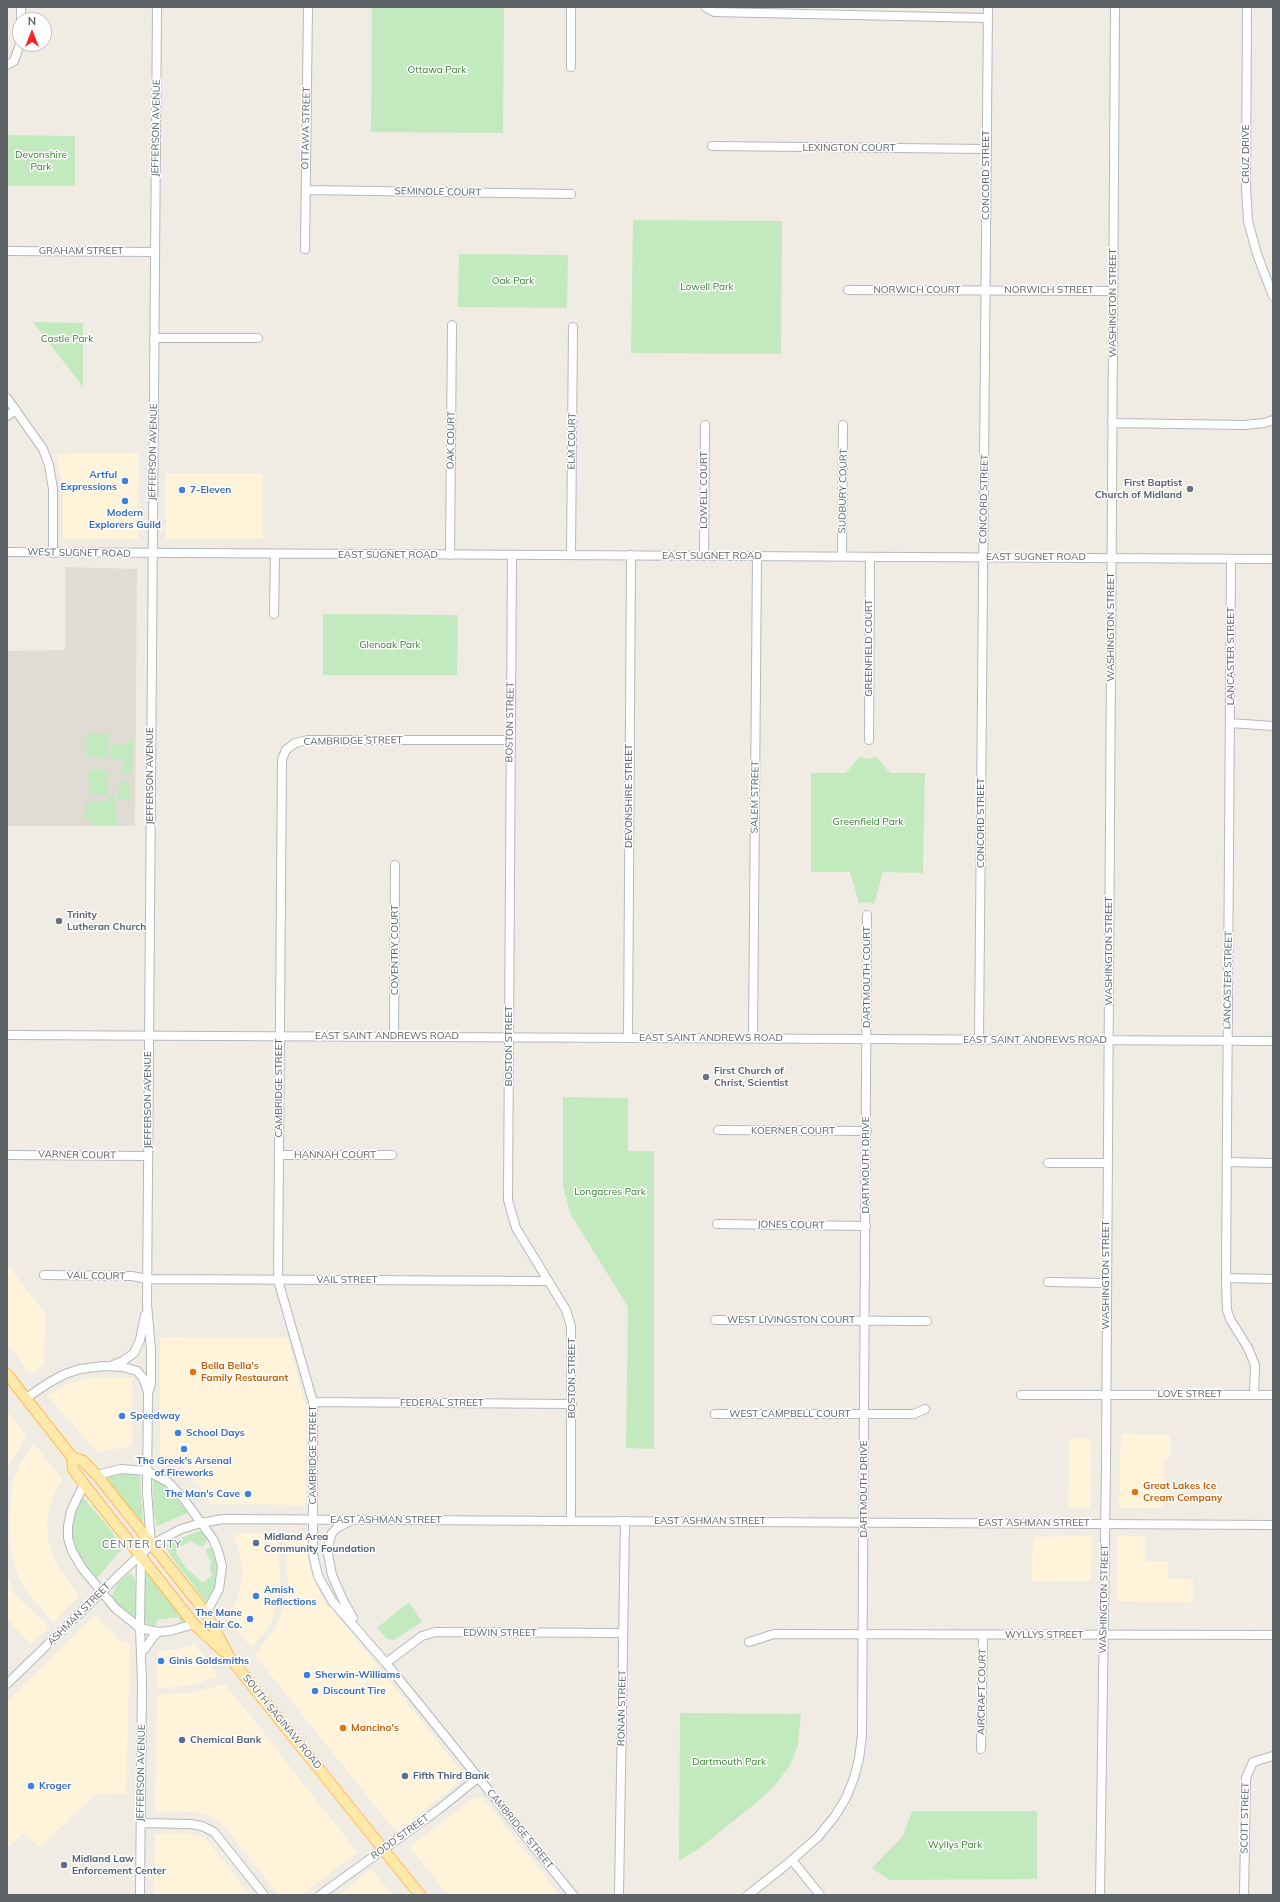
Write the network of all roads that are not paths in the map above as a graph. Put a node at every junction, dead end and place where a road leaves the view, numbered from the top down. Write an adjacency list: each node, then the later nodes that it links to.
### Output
1 (157, 7): 18 (street, JEFFERSON AVENUE)
2 (308, 7): 14 (street, OTTAWA STREET)
3 (571, 7): 11 (street)
4 (706, 7): 8 (street)
5 (988, 7): 8 (street, CONCORD STREET)
6 (1115, 7): 22 (street, WASHINGTON STREET)
7 (1247, 7): 19 (street, CRUZ DRIVE)
8 (988, 18): 13 (street, CONCORD STREET)
9 (16, 52): 10 (street)
10 (10, 63)
11 (570, 66)
12 (712, 146): 13 (street, LEXINGTON COURT)
13 (986, 149): 21 (street, CONCORD STREET)
14 (306, 190): 15 (street, SEMINOLE COURT); 16 (street, OTTAWA STREET)
15 (571, 194)
16 (305, 249)
17 (7, 251): 18 (street, GRAHAM STREET)
18 (155, 252): 26 (street, JEFFERSON AVENUE)
19 (1270, 282): 23 (street, CRUZ DRIVE)
20 (848, 290): 21 (street, NORWICH COURT)
21 (986, 290): 22 (street, NORWICH STREET); 47 (street, CONCORD STREET)
22 (1113, 291): 32 (street, WASHINGTON STREET)
23 (1273, 296)
24 (452, 325): 39 (street, OAK COURT)
25 (573, 327): 41 (street, ELM COURT)
26 (154, 338): 27 (street); 37 (street, JEFFERSON AVENUE)
27 (258, 338)
28 (7, 398): 29 (street)
29 (16, 410): 30 (street); 36 (street)
30 (7, 416)
31 (1273, 420): 32 (street)
32 (1112, 423): 48 (street, WASHINGTON STREET)
33 (705, 425): 43 (street, LOWELL COURT)
34 (843, 425): 45 (street, SUDBURY COURT)
35 (7, 552): 36 (street, WEST SUGNET ROAD)
36 (53, 553): 37 (street, WEST SUGNET ROAD)
37 (152, 554): 38 (street, EAST SUGNET ROAD); 59 (street, JEFFERSON AVENUE)
38 (275, 554): 39 (street, EAST SUGNET ROAD); 51 (street)
39 (450, 555): 40 (street, EAST SUGNET ROAD)
40 (512, 555): 41 (street, EAST SUGNET ROAD); 54 (street, BOSTON STREET)
41 (571, 555): 42 (street, EAST SUGNET ROAD)
42 (631, 555): 43 (street, EAST SUGNET ROAD); 63 (street, DEVONSHIRE STREET)
43 (704, 556): 44 (street, EAST SUGNET ROAD)
44 (757, 556): 45 (street, EAST SUGNET ROAD); 64 (street, SALEM STREET)
45 (842, 556): 46 (street, EAST SUGNET ROAD)
46 (870, 557): 47 (street, EAST SUGNET ROAD); 55 (street, GREENFIELD COURT)
47 (983, 557): 48 (street, EAST SUGNET ROAD); 66 (street, CONCORD STREET)
48 (1112, 558): 49 (street, EAST SUGNET ROAD); 67 (street, WASHINGTON STREET)
49 (1231, 559): 50 (street, EAST SUGNET ROAD); 52 (street, LANCASTER STREET)
50 (1273, 559)
51 (274, 614)
52 (1230, 723): 53 (street); 68 (street, LANCASTER STREET)
53 (1273, 726)
54 (510, 740): 60 (street, CAMBRIDGE STREET); 62 (street, BOSTON STREET)
55 (869, 740)
56 (395, 865): 61 (street, COVENTRY COURT)
57 (867, 915): 65 (street, DARTMOUTH COURT)
58 (7, 1035): 59 (street, EAST SAINT ANDREWS ROAD)
59 (148, 1035): 60 (street, EAST SAINT ANDREWS ROAD); 75 (street, JEFFERSON AVENUE)
60 (280, 1036): 61 (street, EAST SAINT ANDREWS ROAD); 73 (street, CAMBRIDGE STREET)
61 (394, 1036): 62 (street, EAST SAINT ANDREWS ROAD)
62 (510, 1037): 63 (street, EAST SAINT ANDREWS ROAD); 87 (street, BOSTON STREET)
63 (628, 1037): 64 (street, EAST SAINT ANDREWS ROAD)
64 (753, 1038): 65 (street, EAST SAINT ANDREWS ROAD)
65 (868, 1039): 66 (street, EAST SAINT ANDREWS ROAD); 71 (street, DARTMOUTH DRIVE)
66 (979, 1039): 67 (street, EAST SAINT ANDREWS ROAD)
67 (1108, 1040): 68 (street, EAST SAINT ANDREWS ROAD); 78 (street, WASHINGTON STREET)
68 (1228, 1040): 69 (street, EAST SAINT ANDREWS ROAD); 76 (street, LANCASTER STREET)
69 (1273, 1041)
70 (718, 1130): 71 (street, KOERNER COURT)
71 (867, 1131): 81 (street, DARTMOUTH DRIVE)
72 (7, 1155): 75 (street, VARNER COURT)
73 (279, 1155): 74 (street, HANNAH COURT); 86 (street, CAMBRIDGE STREET)
74 (392, 1155)
75 (147, 1156): 83 (street, JEFFERSON AVENUE)
76 (1227, 1162): 79 (street); 84 (street, LANCASTER STREET)
77 (1048, 1163): 78 (street)
78 (1107, 1163): 89 (street, WASHINGTON STREET)
79 (1273, 1163)
80 (717, 1224): 81 (street, JONES COURT)
81 (866, 1226): 92 (street, DARTMOUTH DRIVE)
82 (44, 1275): 83 (street, VAIL COURT)
83 (147, 1278): 86 (street, VAIL STREET); 90 (street, JEFFERSON AVENUE)
84 (1226, 1278): 85 (street); 99 (street, LANCASTER STREET)
85 (1273, 1279)
86 (278, 1280): 87 (street, VAIL STREET); 102 (street, CAMBRIDGE STREET)
87 (547, 1281): 103 (street, BOSTON STREET)
88 (1048, 1282): 89 (street)
89 (1107, 1283): 97 (street, WASHINGTON STREET)
90 (147, 1304): 94 (street); 96 (street, JEFFERSON AVENUE)
91 (716, 1320): 92 (street, WEST LIVINGSTON COURT)
92 (866, 1320): 93 (street, WEST LIVINGSTON COURT); 106 (street, DARTMOUTH DRIVE)
93 (927, 1321)
94 (104, 1366): 96 (street); 101 (street)
95 (7, 1374): 101 (main road)
96 (148, 1394): 108 (street, JEFFERSON AVENUE)
97 (1106, 1394): 98 (street, LOVE STREET); 99 (street, LOVE STREET); 117 (street, WASHINGTON STREET)
98 (1021, 1395)
99 (1254, 1395): 100 (street, LOVE STREET)
100 (1273, 1395)
101 (26, 1398): 107 (main road)
102 (313, 1402): 103 (street, FEDERAL STREET); 111 (street, CAMBRIDGE STREET)
103 (572, 1404): 113 (street, BOSTON STREET)
104 (925, 1409): 106 (street, WEST CAMPBELL COURT)
105 (715, 1414): 106 (street, WEST CAMPBELL COURT)
106 (864, 1415): 115 (street, DARTMOUTH DRIVE)
107 (72, 1457): 109 (main road, SOUTH SAGINAW ROAD); 110 (main road)
108 (147, 1471): 109 (street); 116 (street); 119 (street, JEFFERSON AVENUE)
109 (96, 1475): 119 (main road, SOUTH SAGINAW ROAD)
110 (84, 1484): 120 (main road); 121 (street)
111 (313, 1520): 112 (street, EAST ASHMAN STREET); 116 (street, EAST ASHMAN STREET); 126 (street, CAMBRIDGE STREET)
112 (353, 1520): 113 (street, EAST ASHMAN STREET); 126 (street, CAMBRIDGE STREET)
113 (571, 1521): 114 (street, EAST ASHMAN STREET)
114 (625, 1521): 115 (street, EAST ASHMAN STREET); 127 (street, RONAN STREET)
115 (864, 1522): 117 (street, EAST ASHMAN STREET); 128 (street, DARTMOUTH DRIVE)
116 (201, 1523): 119 (street, EAST ASHMAN STREET); 122 (street)
117 (1105, 1523): 118 (street, EAST ASHMAN STREET); 130 (street, WASHINGTON STREET)
118 (1273, 1525)
119 (152, 1545): 120 (street, ASHMAN STREET); 122 (main road, SOUTH SAGINAW ROAD)
120 (141, 1554): 121 (street, ASHMAN STREET); 123 (main road); 124 (street, JEFFERSON AVENUE)
121 (101, 1592): 124 (street); 136 (street, ASHMAN STREET)
122 (206, 1613): 134 (main road, SOUTH SAGINAW ROAD)
123 (194, 1624): 125 (street); 134 (main road)
124 (140, 1628): 125 (street); 133 (street, JEFFERSON AVENUE)
125 (158, 1632): 133 (street)
126 (361, 1633): 135 (street, CAMBRIDGE STREET)
127 (623, 1633): 135 (street, EDWIN STREET); 148 (street, RONAN STREET)
128 (864, 1634): 129 (street, WYLLYS STREET); 132 (street, WYLLYS STREET); 142 (street, DARTMOUTH DRIVE)
129 (983, 1635): 130 (street, WYLLYS STREET); 137 (street, AIRCRAFT COURT)
130 (1103, 1635): 131 (street, WYLLYS STREET); 151 (street, WASHINGTON STREET)
131 (1273, 1635)
132 (749, 1642)
133 (142, 1651): 140 (street, JEFFERSON AVENUE)
134 (230, 1658): 141 (main road, SOUTH SAGINAW ROAD)
135 (386, 1663): 139 (street, CAMBRIDGE STREET)
136 (7, 1684)
137 (981, 1749)
138 (1273, 1756): 152 (street, SCOTT STREET)
139 (479, 1777): 141 (street, RODD STREET); 147 (street, CAMBRIDGE STREET)
140 (141, 1823): 143 (street, JEFFERSON AVENUE); 144 (street)
141 (384, 1849): 145 (street, RODD STREET); 146 (main road, SOUTH SAGINAW ROAD)
142 (792, 1860): 149 (street, DARTMOUTH DRIVE); 150 (street)
143 (140, 1895)
144 (264, 1895)
145 (320, 1895)
146 (420, 1895)
147 (573, 1895)
148 (619, 1895)
149 (748, 1895)
150 (820, 1895)
151 (1100, 1895)
152 (1244, 1895)

